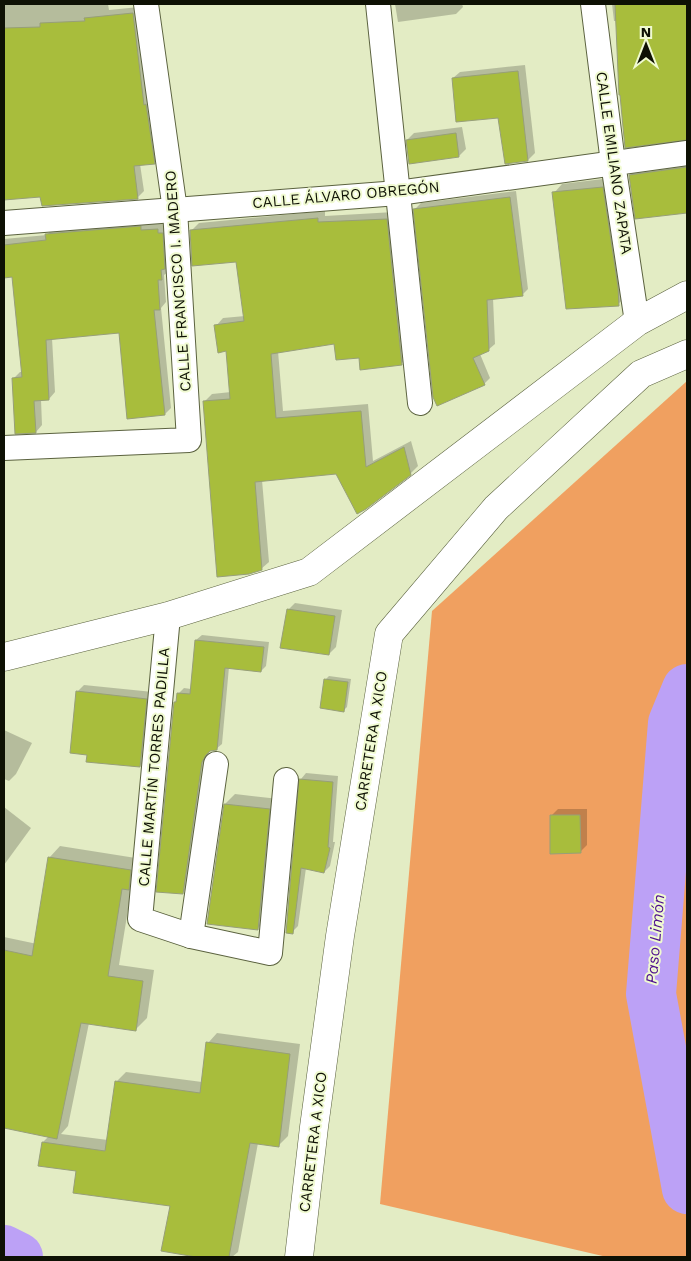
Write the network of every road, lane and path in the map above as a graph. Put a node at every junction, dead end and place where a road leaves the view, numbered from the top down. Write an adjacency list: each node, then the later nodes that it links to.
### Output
1 (146, 4): 7 (street, CALLE FRANCISCO I. MADERO)
2 (378, 4): 6 (street)
3 (593, 4): 5 (street, CALLE EMILIANO ZAPATA)
4 (687, 153): 5 (street, CALLE ÁLVARO OBREGÓN)
5 (613, 163): 6 (street, CALLE ÁLVARO OBREGÓN); 10 (street, CALLE EMILIANO ZAPATA)
6 (398, 193): 7 (street, CALLE ÁLVARO OBREGÓN); 12 (street)
7 (176, 210): 8 (street, CALLE ÁLVARO OBREGÓN); 13 (street, CALLE FRANCISCO I. MADERO)
8 (4, 223)
9 (687, 295): 10 (main road)
10 (637, 322): 14 (main road)
11 (687, 354): 19 (main road, CARRETERA A XICO)
12 (420, 403)
13 (4, 448)
14 (168, 616): 15 (main road); 18 (street, CALLE MARTÍN TORRES PADILLA)
15 (4, 657)
16 (216, 764): 18 (street)
17 (286, 780): 18 (street)
18 (191, 936)
19 (299, 1257)

